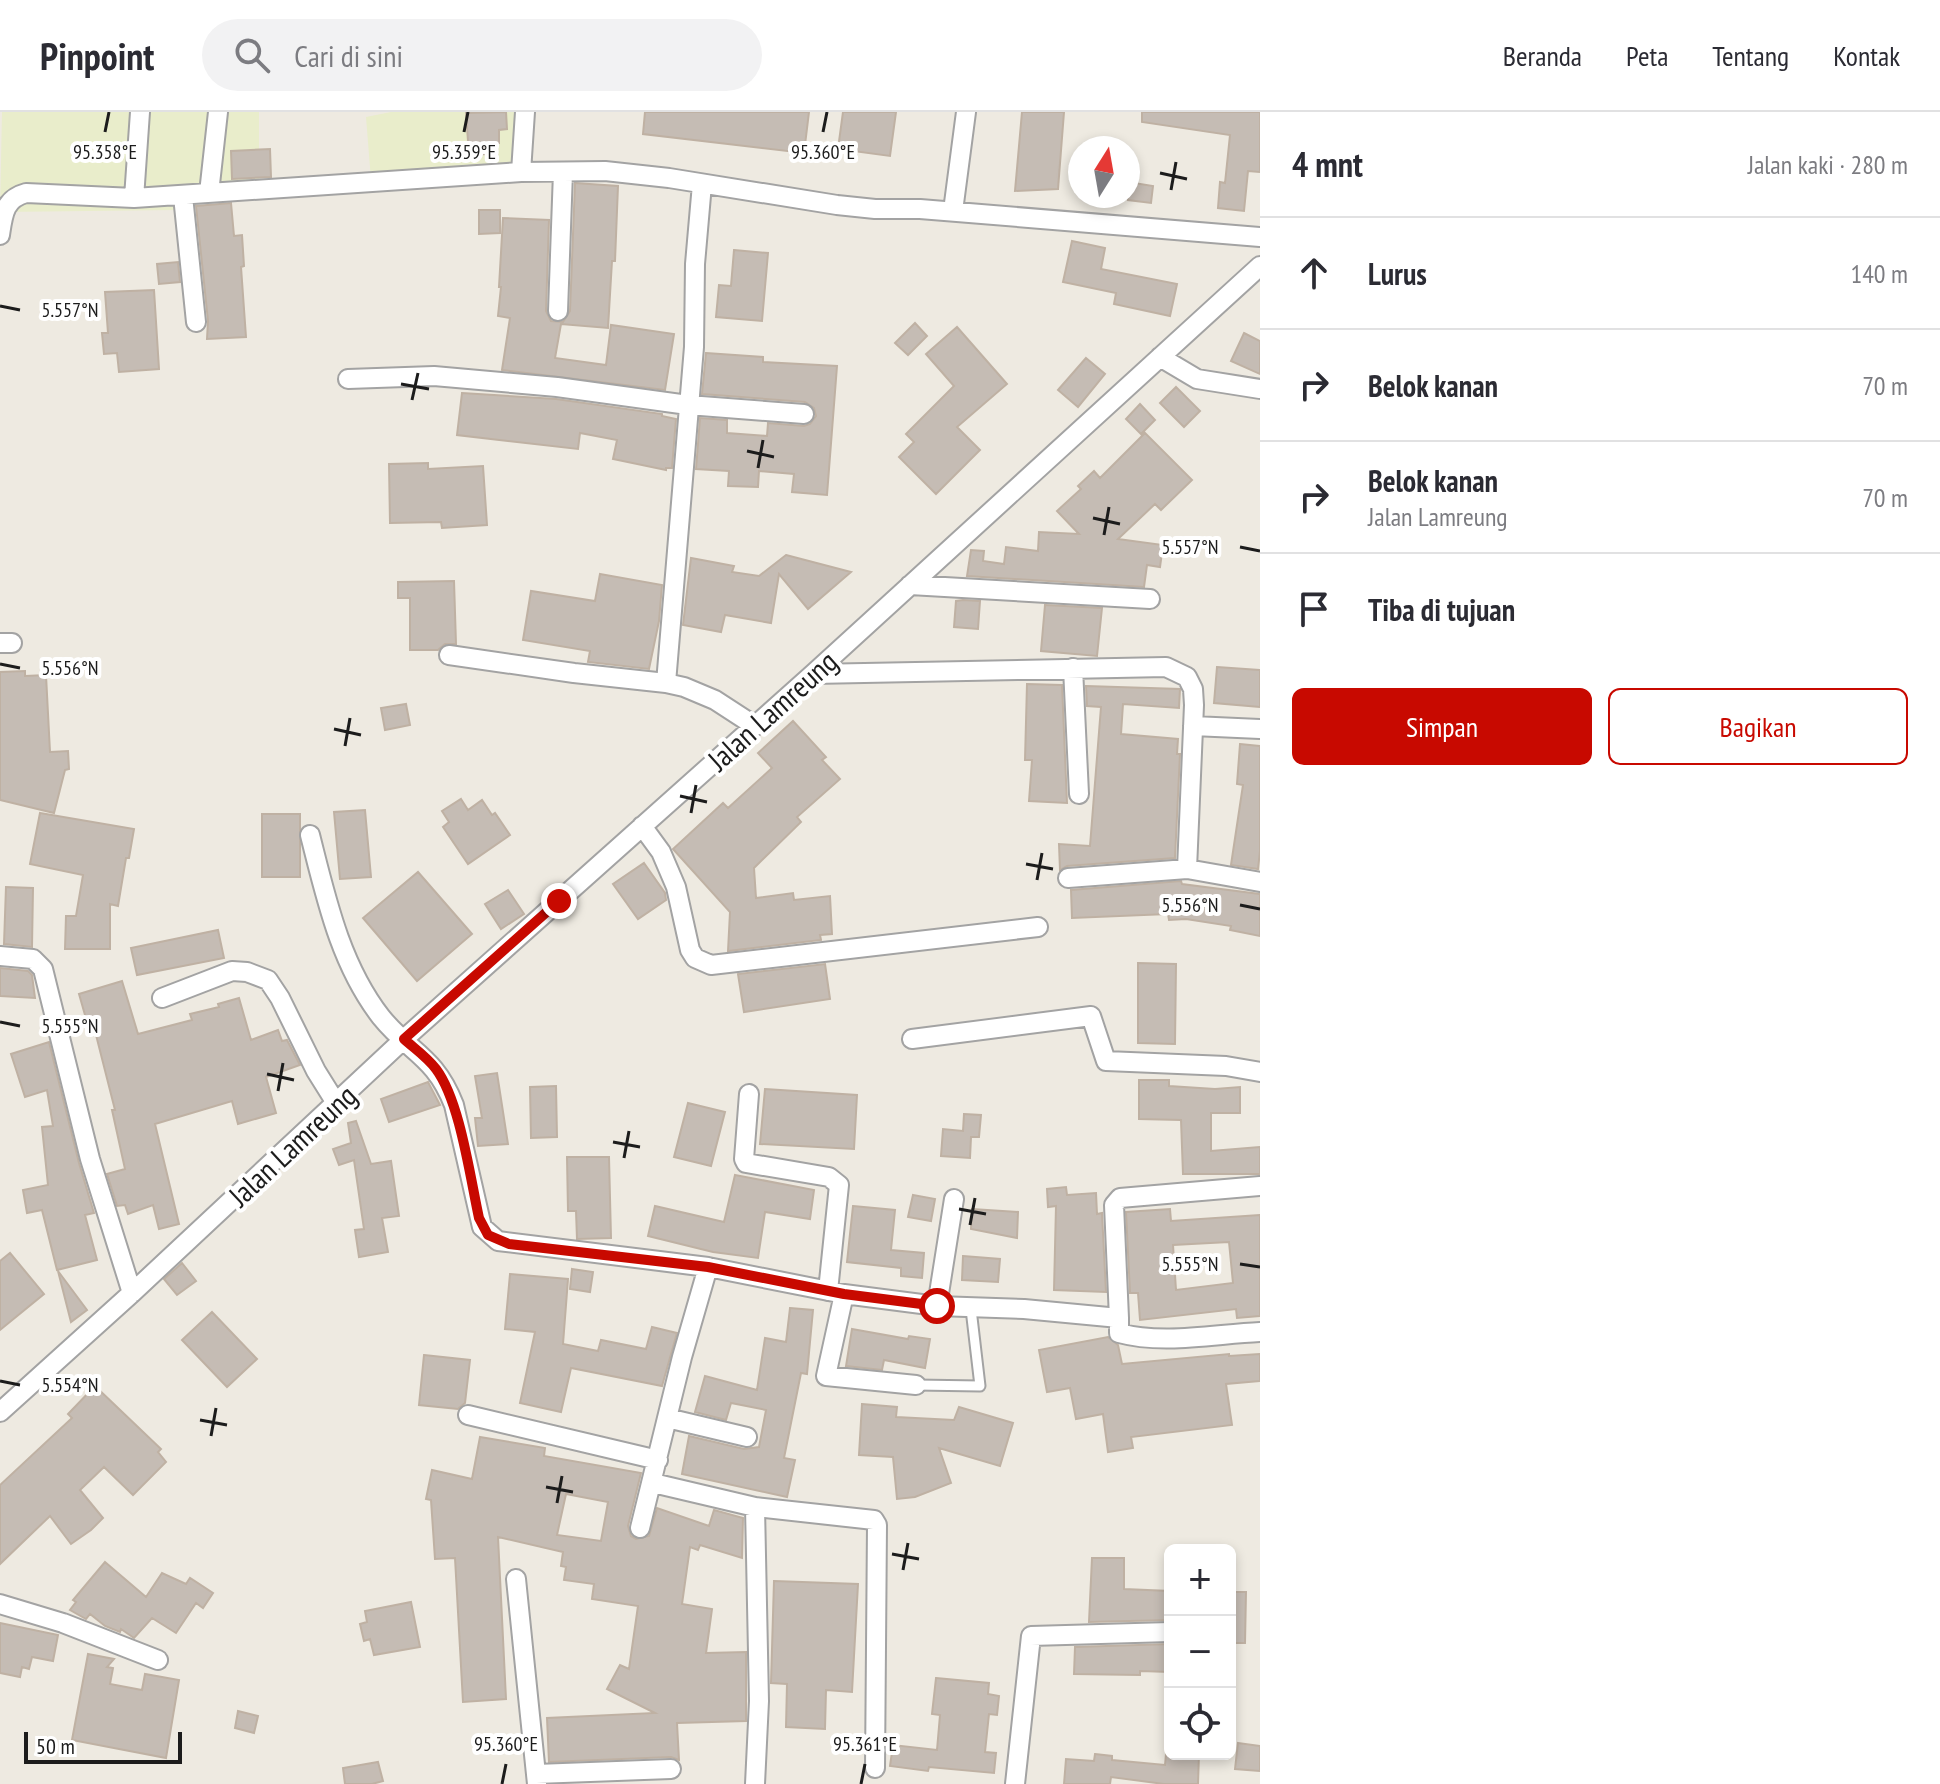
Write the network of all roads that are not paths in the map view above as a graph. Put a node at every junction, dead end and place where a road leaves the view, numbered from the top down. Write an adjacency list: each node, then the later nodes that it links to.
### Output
1 (140, 112): 10 (street)
2 (218, 112): 8 (street)
3 (525, 112): 5 (street)
4 (966, 112): 12 (street)
5 (521, 172): 6 (street); 8 (street)
6 (563, 172): 7 (street); 16 (street)
7 (702, 184): 12 (street); 21 (street)
8 (209, 193): 9 (street)
9 (183, 196): 10 (street); 17 (street)
10 (134, 198): 11 (street)
11 (3, 201): 13 (street)
12 (953, 211): 14 (street)
13 (0, 235)
14 (1260, 237)
15 (1260, 266): 18 (street, Jalan Lamreung)
16 (558, 311)
17 (196, 322)
18 (1160, 357): 20 (street); 23 (street, Jalan Lamreung)
19 (348, 379): 21 (street)
20 (1260, 389)
21 (688, 405): 22 (street); 28 (street)
22 (804, 414)
23 (910, 585): 24 (street); 27 (street, Jalan Lamreung)
24 (1150, 599)
25 (449, 655): 28 (street)
26 (1073, 668): 27 (street); 30 (street); 32 (street)
27 (813, 674): 29 (street, Jalan Lamreung)
28 (666, 683): 29 (street)
29 (755, 726): 33 (street, Jalan Lamreung)
30 (1193, 726): 31 (street); 35 (street)
31 (1260, 729)
32 (1079, 794)
33 (642, 826): 38 (street); 41 (street, Jalan Lamreung)
34 (310, 835): 41 (street)
35 (1187, 869): 36 (street); 37 (street)
36 (1068, 878)
37 (1260, 882)
38 (1038, 927)
39 (0, 956): 50 (street)
40 (162, 998): 45 (street)
41 (404, 1039): 45 (street, Jalan Lamreung); 48 (street)
42 (912, 1039): 43 (street)
43 (1260, 1072)
44 (749, 1094): 49 (street)
45 (336, 1103): 50 (street, Jalan Lamreung)
46 (1260, 1186): 53 (street)
47 (954, 1199): 51 (street)
48 (708, 1267): 49 (street); 58 (street)
49 (836, 1292): 51 (street); 55 (street)
50 (132, 1293): 56 (street, Jalan Lamreung)
51 (937, 1306): 52 (street)
52 (971, 1309): 53 (street); 55 (lane)
53 (1119, 1318): 54 (street)
54 (1260, 1332)
55 (916, 1385)
56 (0, 1412)
57 (468, 1415): 60 (street)
58 (667, 1418): 59 (street); 60 (street)
59 (747, 1437)
60 (658, 1460): 61 (street)
61 (653, 1483): 62 (street); 63 (street)
62 (755, 1507): 68 (street); 71 (street)
63 (640, 1528)
64 (516, 1579): 70 (street)
65 (0, 1604): 67 (street)
66 (1164, 1632): 72 (street)
67 (158, 1660)
68 (875, 1768)
69 (671, 1769): 70 (street)
70 (537, 1779)
71 (755, 1784)
72 (1015, 1784)

